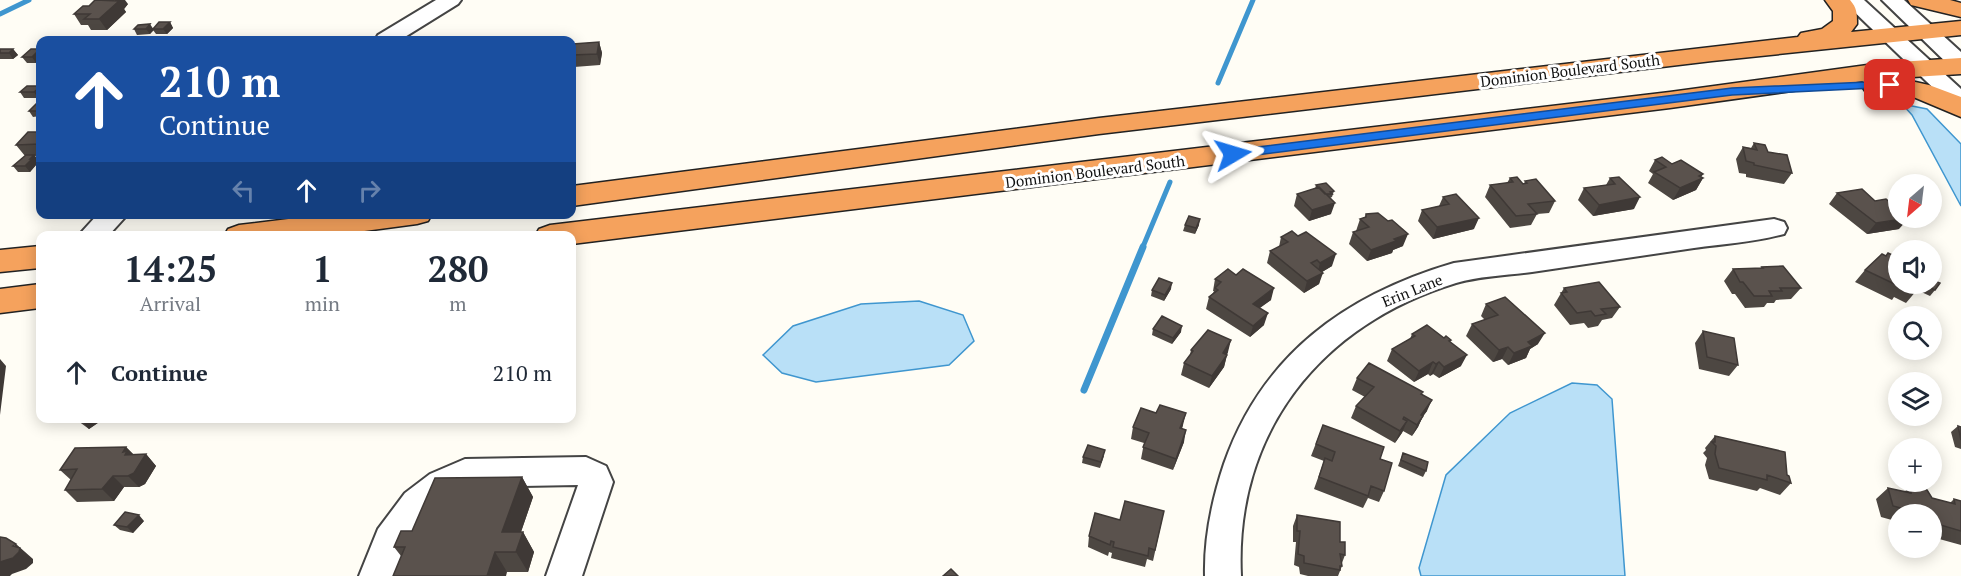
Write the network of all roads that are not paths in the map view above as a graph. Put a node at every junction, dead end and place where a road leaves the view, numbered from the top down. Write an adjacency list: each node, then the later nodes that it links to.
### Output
1 (451, 0): 10 (street)
2 (1837, 0): 11 (highway)
3 (1852, 0): 9 (street)
4 (1892, 0): 8 (street)
5 (1920, 0): 6 (highway)
6 (1961, 10)
7 (1961, 28): 8 (highway, Dominion Boulevard South)
8 (1929, 33): 9 (highway, Dominion Boulevard South); 12 (street)
9 (1890, 35): 11 (highway, Dominion Boulevard South); 13 (street)
10 (392, 36)
11 (1747, 49): 17 (highway, Dominion Boulevard South)
12 (1961, 65): 13 (highway, Dominion Boulevard South)
13 (1924, 66): 14 (highway, Dominion Boulevard South); 15 (street)
14 (1732, 91): 16 (highway); 18 (highway, Dominion Boulevard South)
15 (1961, 102)
16 (1961, 110)
17 (1099, 126): 18 (highway); 19 (highway, Dominion Boulevard South)
18 (1121, 168): 25 (highway, Dominion Boulevard South)
19 (576, 195)
20 (110, 219): 23 (street)
21 (377, 219): 24 (highway)
22 (1774, 228): 32 (street, Erin Lane)
23 (96, 231)
24 (279, 231)
25 (576, 233)
26 (36, 257): 27 (highway)
27 (0, 261)
28 (36, 296): 29 (highway)
29 (0, 301)
30 (377, 576): 31 (street)
31 (564, 576)
32 (1223, 576)

